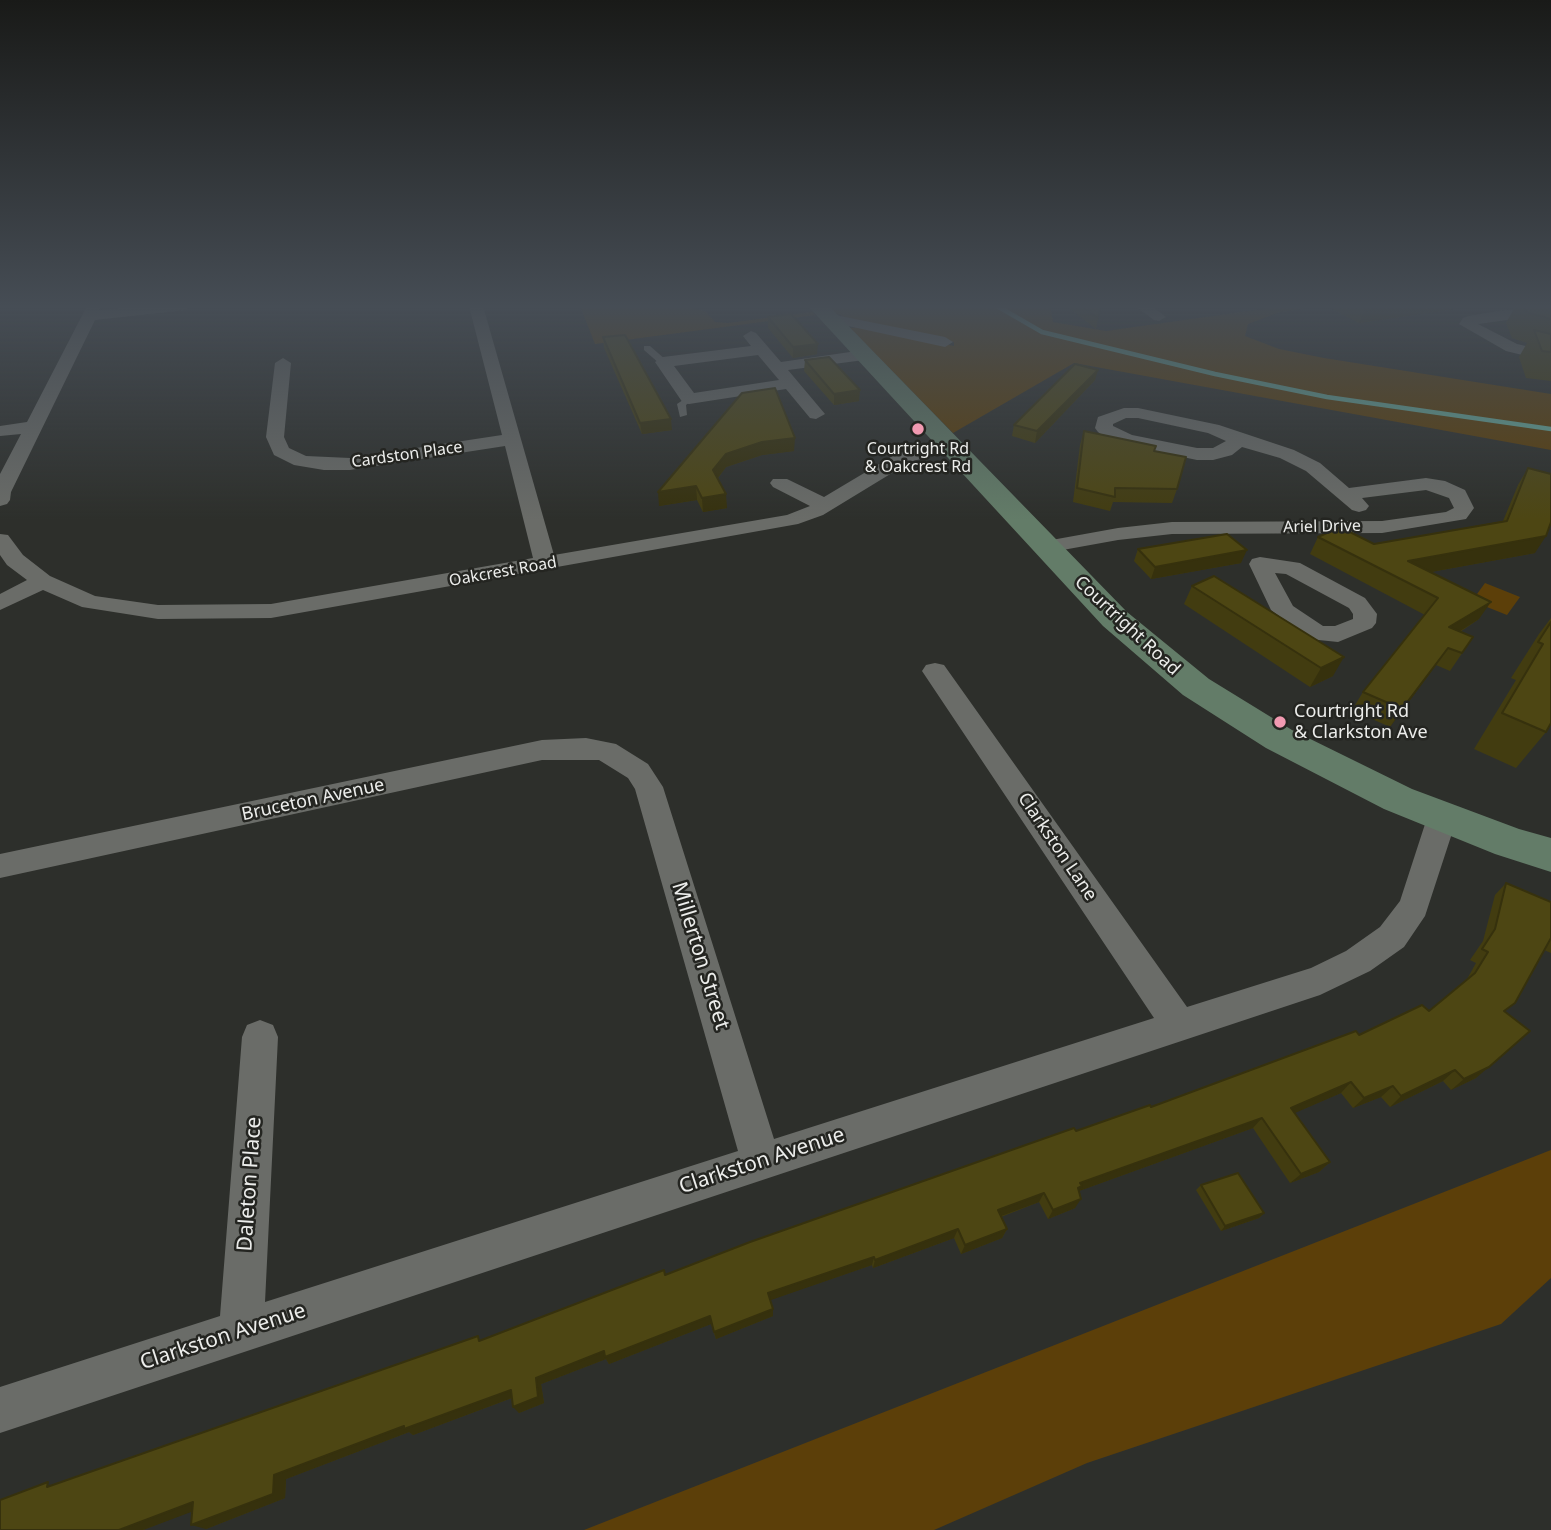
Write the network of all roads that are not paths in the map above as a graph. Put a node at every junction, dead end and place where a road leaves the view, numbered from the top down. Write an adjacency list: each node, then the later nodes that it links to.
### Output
1 (58, 377): 9 (street)
2 (281, 377): 11 (street, Cardston Place)
3 (495, 377): 11 (street)
4 (671, 377): 7 (street)
5 (783, 377): 7 (street)
6 (885, 377): 13 (street, Courtright Road)
7 (788, 384): 8 (street)
8 (816, 414)
9 (33, 427): 10 (street); 16 (street)
10 (0, 431)
11 (512, 439): 22 (street)
12 (1236, 439): 12 (street); 15 (street)
13 (949, 445): 17 (street, Oakcrest Road); 21 (street, Courtright Road)
14 (780, 483): 17 (street)
15 (1346, 494): 18 (street); 18 (street, Ariel Drive)
16 (0, 500)
17 (824, 506): 22 (street, Oakcrest Road)
18 (1381, 527): 19 (street, Ariel Drive)
19 (1239, 528): 21 (street, Ariel Drive); 23 (street)
20 (0, 540): 24 (street, Oakcrest Road)
21 (1046, 547): 28 (street, Courtright Road)
22 (546, 564): 24 (street, Oakcrest Road)
23 (1261, 565)
24 (42, 582): 25 (street)
25 (0, 603)
26 (935, 671): 31 (street, Clarkston Lane)
27 (624, 760): 30 (street, Bruceton Avenue); 33 (street, Millerton Street)
28 (1442, 818): 29 (street, Courtright Road); 31 (street, Clarkston Avenue)
29 (1551, 855)
30 (0, 866)
31 (1178, 1024): 33 (street, Clarkston Avenue)
32 (260, 1037): 34 (street, Daleton Place)
33 (761, 1161): 34 (street, Clarkston Avenue)
34 (241, 1332): 35 (street, Clarkston Avenue)
35 (0, 1410)

